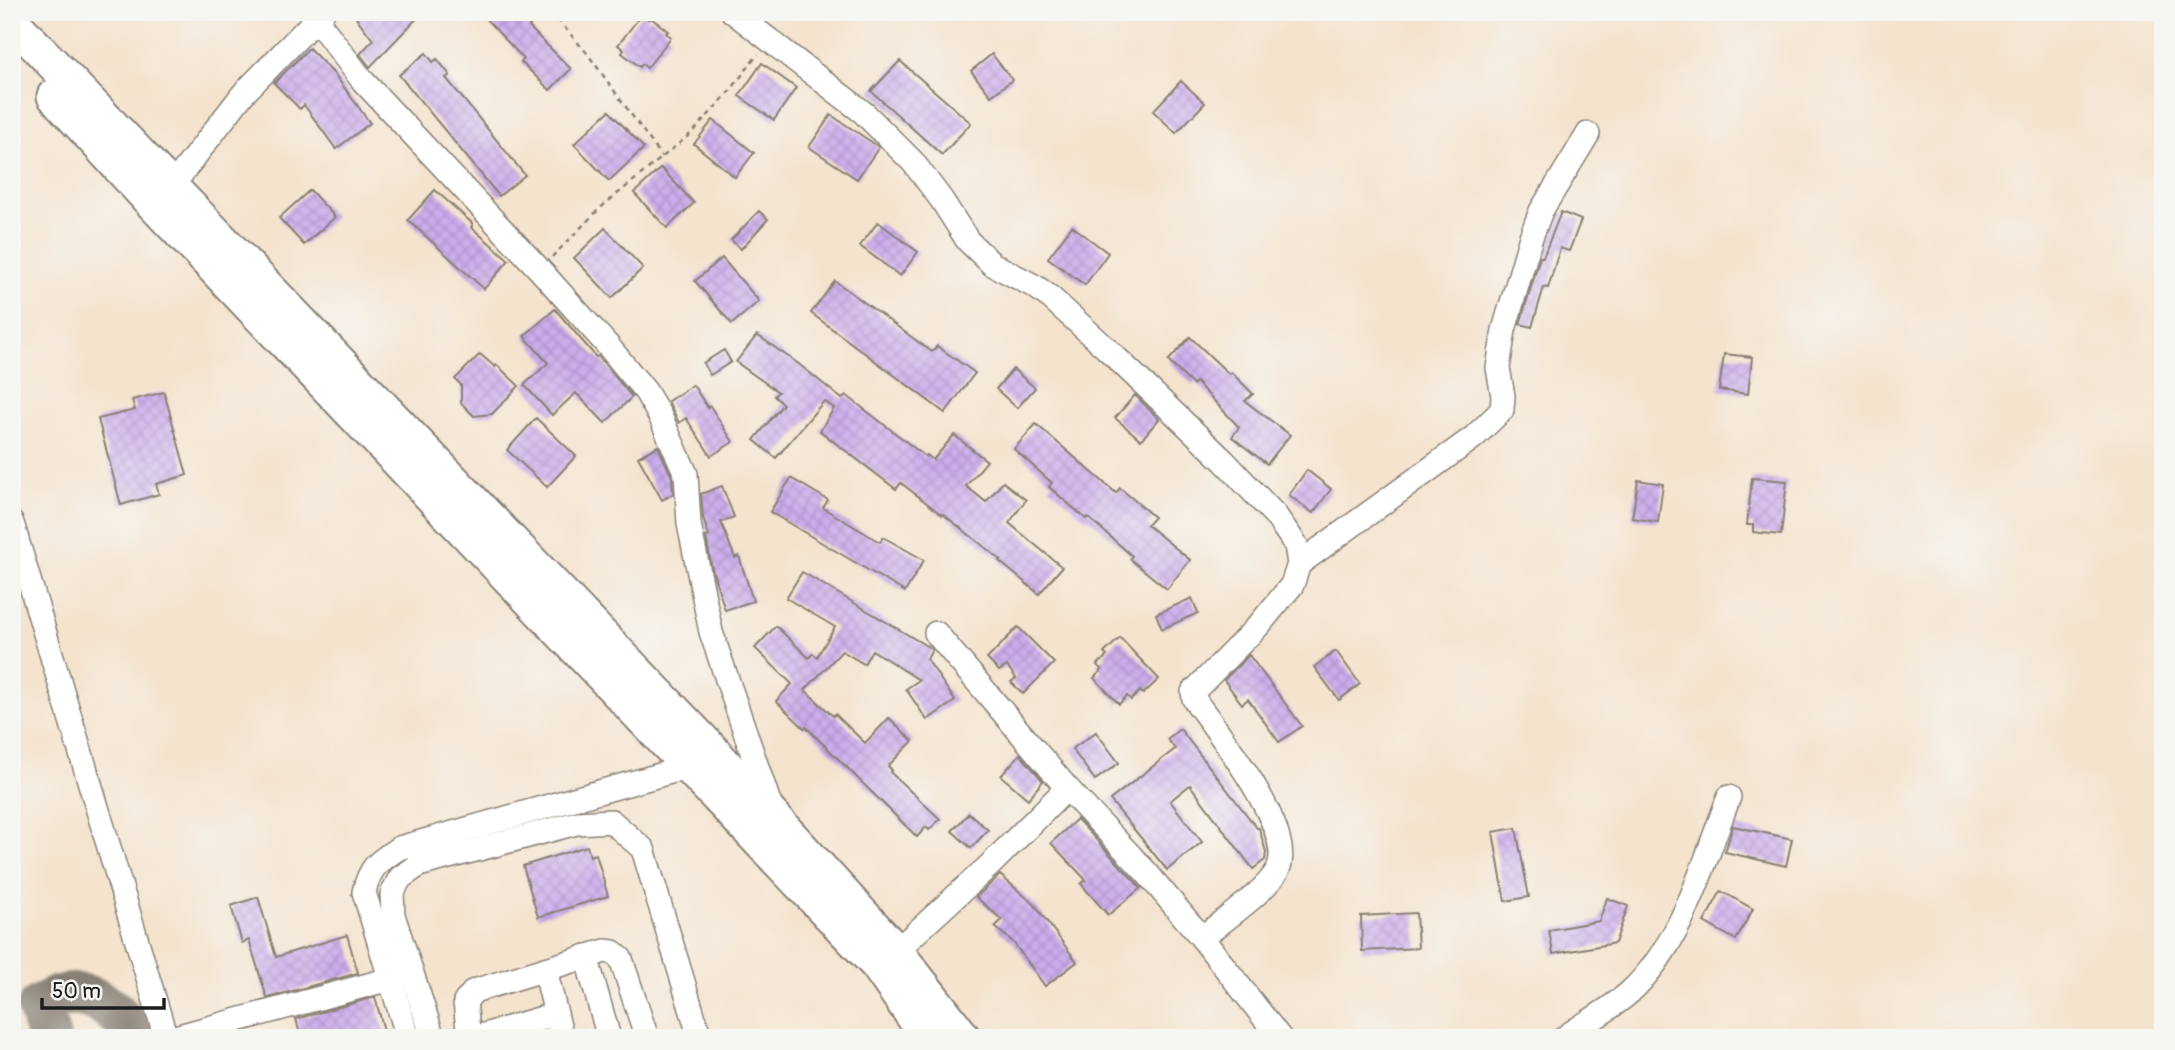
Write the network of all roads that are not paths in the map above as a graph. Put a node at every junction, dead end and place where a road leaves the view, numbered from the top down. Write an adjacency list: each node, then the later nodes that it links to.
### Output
1 (733, 12): 8 (street)
2 (319, 16): 6 (street); 14 (street)
3 (12, 21): 6 (highway)
4 (12, 52): 10 (highway)
5 (1588, 134): 8 (street)
6 (172, 186): 14 (highway)
7 (12, 523): 22 (street)
8 (1299, 565): 16 (street)
9 (936, 633): 11 (street)
10 (690, 769): 12 (street); 31 (highway)
11 (1067, 788): 16 (street); 17 (street)
12 (609, 791): 15 (street); 20 (street)
13 (1729, 797): 34 (street)
14 (774, 818): 17 (highway)
15 (611, 821): 25 (street); 30 (street)
16 (1202, 938): 33 (street)
17 (896, 951): 32 (highway)
18 (586, 956): 19 (street); 28 (street); 29 (street)
19 (545, 969): 21 (street); 26 (street)
20 (390, 979): 23 (street); 24 (street)
21 (556, 1014): 26 (street); 27 (street)
22 (166, 1038)
23 (172, 1038)
24 (408, 1038)
25 (433, 1038)
26 (472, 1038)
27 (562, 1038)
28 (609, 1038)
29 (647, 1038)
30 (700, 1038)
31 (928, 1038)
32 (964, 1038)
33 (1280, 1038)
34 (1564, 1038)

